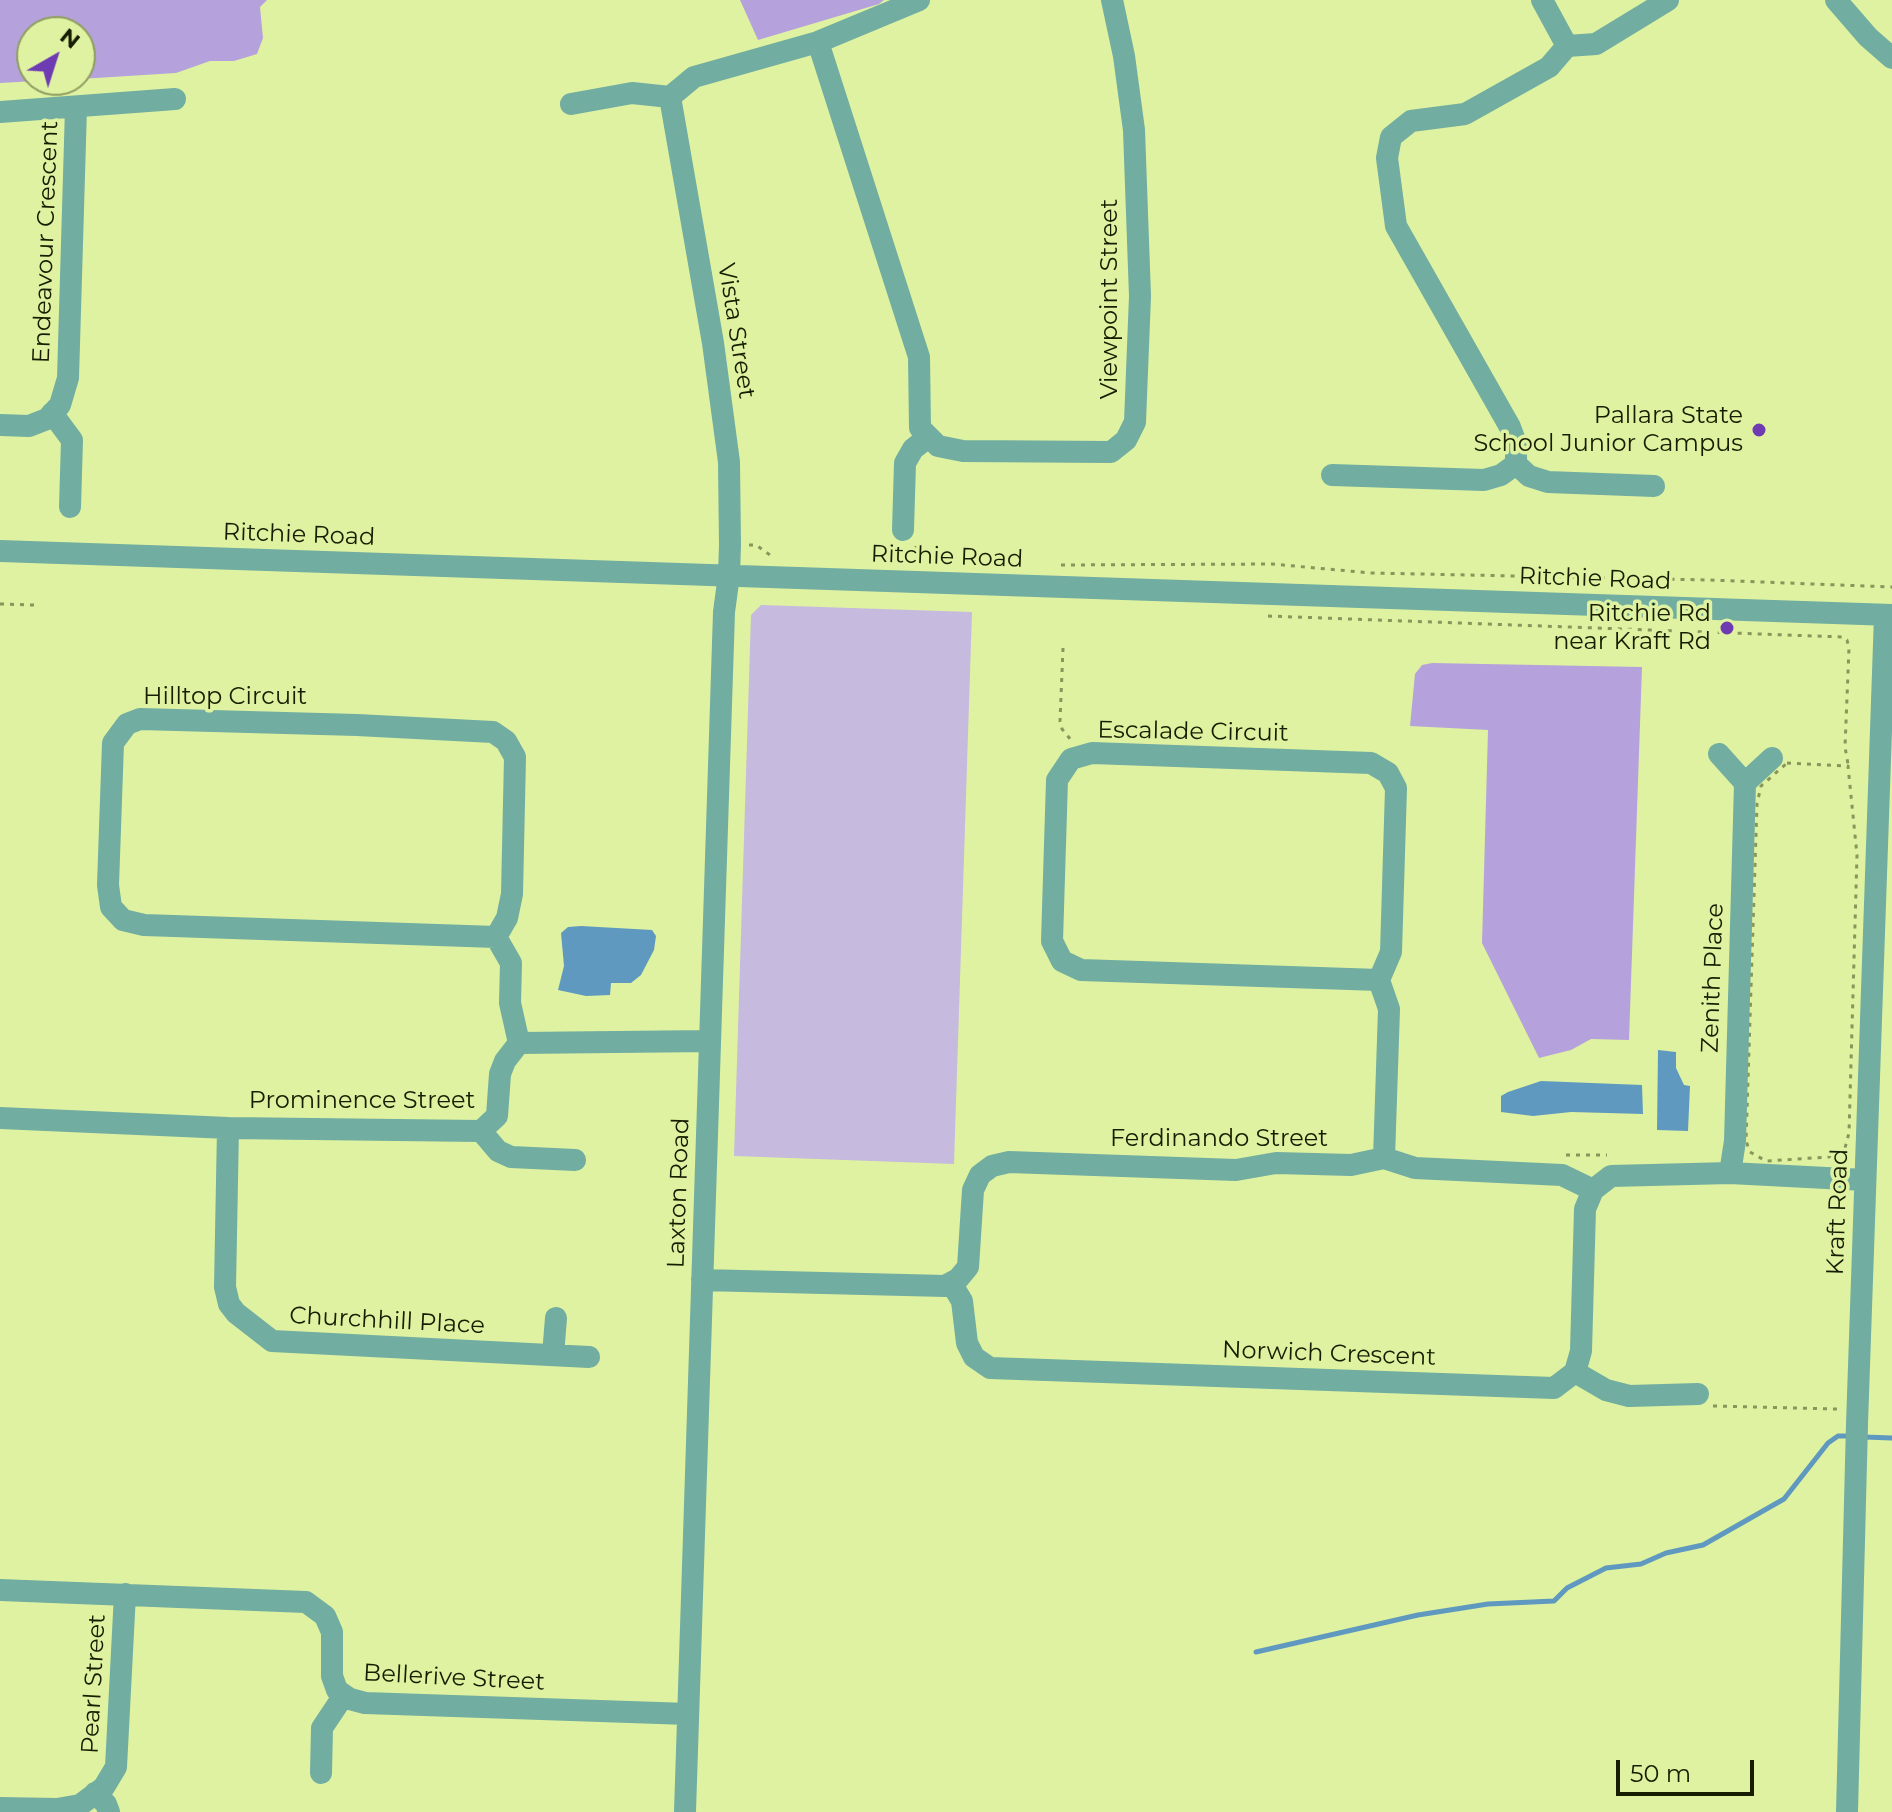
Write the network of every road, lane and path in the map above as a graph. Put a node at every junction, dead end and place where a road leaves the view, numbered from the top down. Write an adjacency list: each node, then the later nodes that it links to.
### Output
1 (919, 0): 6 (street)
2 (1112, 0): 16 (street, Viewpoint Street)
3 (1542, 0): 7 (street)
4 (1668, 0): 7 (street)
5 (1836, 0): 8 (street)
6 (818, 42): 9 (street); 16 (street)
7 (1567, 46): 17 (street)
8 (1892, 58)
9 (670, 97): 11 (street); 22 (street, Vista Street)
10 (175, 99): 12 (street)
11 (571, 104)
12 (76, 108): 13 (street); 14 (street, Endeavour Crescent)
13 (0, 112)
14 (52, 413): 15 (street); 20 (street)
15 (0, 425)
16 (927, 438): 21 (street)
17 (1516, 464): 18 (street); 19 (street)
18 (1332, 475)
19 (1654, 486)
20 (70, 507)
21 (903, 530)
22 (730, 545): 24 (path); 26 (street, Vista Street)
23 (0, 551): 26 (street, Ritchie Road)
24 (769, 555)
25 (1059, 565): 27 (path)
26 (729, 575): 30 (street, Ritchie Road); 40 (street, Laxton Road)
27 (1892, 587)
28 (0, 604): 29 (path)
29 (34, 605)
30 (1888, 615): 48 (street, Kraft Road)
31 (1265, 616): 36 (path)
32 (1063, 648): 33 (path)
33 (1063, 749)
34 (1719, 754): 37 (street)
35 (1772, 758): 37 (street)
36 (1848, 766): 36 (path)
37 (1745, 783): 47 (street, Zenith Place)
38 (496, 937): 38 (street, Hilltop Circuit); 41 (street)
39 (1379, 980): 39 (street, Escalade Circuit); 45 (street)
40 (710, 1041): 41 (street); 50 (street, Laxton Road)
41 (519, 1043): 44 (street, Prominence Street)
42 (0, 1118): 43 (street, Prominence Street)
43 (228, 1128): 44 (street, Prominence Street); 53 (street, Churchhill Place)
44 (481, 1131): 46 (street)
45 (1384, 1158): 49 (street, Ferdinando Street); 51 (street, Ferdinando Street)
46 (575, 1160)
47 (1730, 1173): 48 (street); 49 (street)
48 (1865, 1180): 57 (street, Kraft Road)
49 (1593, 1190): 55 (street)
50 (702, 1280): 51 (street); 61 (street, Laxton Road)
51 (951, 1283): 55 (street, Norwich Crescent)
52 (556, 1318): 53 (street)
53 (553, 1355): 54 (street, Churchhill Place)
54 (589, 1357)
55 (1575, 1372): 56 (street)
56 (1698, 1394): 57 (path)
57 (1857, 1417): 67 (street, Kraft Road)
58 (0, 1590): 59 (street, Bellerive Street)
59 (125, 1594): 60 (street, Bellerive Street); 63 (street, Pearl Street)
60 (344, 1695): 61 (street, Bellerive Street); 62 (street)
61 (688, 1714): 66 (street, Laxton Road)
62 (321, 1773)
63 (95, 1793): 64 (street); 65 (street)
64 (0, 1808)
65 (109, 1812)
66 (685, 1812)
67 (1847, 1812)

